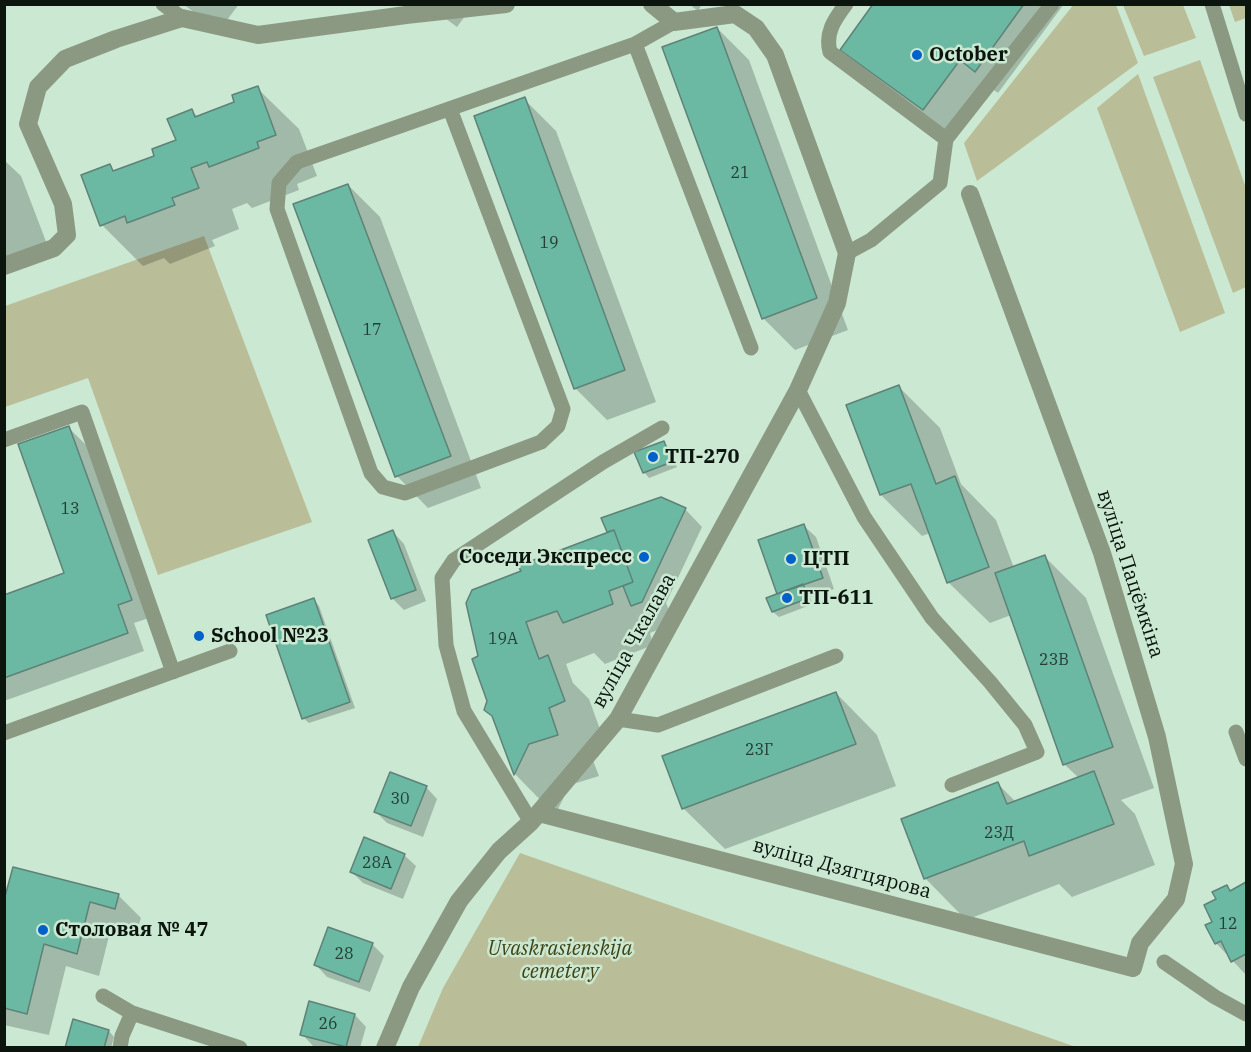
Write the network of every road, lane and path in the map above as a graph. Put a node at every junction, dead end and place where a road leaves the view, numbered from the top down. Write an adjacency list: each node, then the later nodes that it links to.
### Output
1 (164, 4): 9 (lane)
2 (506, 4): 8 (street)
3 (652, 4): 10 (street)
4 (846, 4): 14 (lane)
5 (1052, 4): 14 (lane)
6 (1212, 4): 13 (lane)
7 (735, 9): 10 (street); 16 (street)
8 (400, 10): 9 (street)
9 (182, 18): 17 (street)
10 (674, 22): 11 (lane)
11 (635, 44): 12 (lane); 18 (lane)
12 (450, 109): 12 (lane)
13 (1246, 114)
14 (946, 139): 16 (lane)
15 (969, 194): 32 (street, вуліца Пацёмкіна)
16 (847, 252): 19 (street, вуліца Чкалава)
17 (4, 266)
18 (751, 348)
19 (798, 390): 25 (street, вуліца Чкалава); 29 (lane)
20 (662, 428): 30 (lane)
21 (4, 440): 24 (lane)
22 (230, 651): 24 (lane)
23 (836, 656): 25 (lane)
24 (173, 672): 27 (lane)
25 (618, 719): 30 (street, вуліца Чкалава)
26 (1236, 732): 28 (lane)
27 (4, 733)
28 (1246, 759)
29 (952, 785)
30 (535, 818): 32 (street, вуліца Дзягцярова); 38 (street, вуліца Чкалава)
31 (1164, 962): 35 (lane)
32 (1133, 968)
33 (103, 996): 34 (lane)
34 (132, 1013): 36 (lane); 37 (lane)
35 (1246, 1014)
36 (120, 1047)
37 (240, 1047)
38 (385, 1047)

